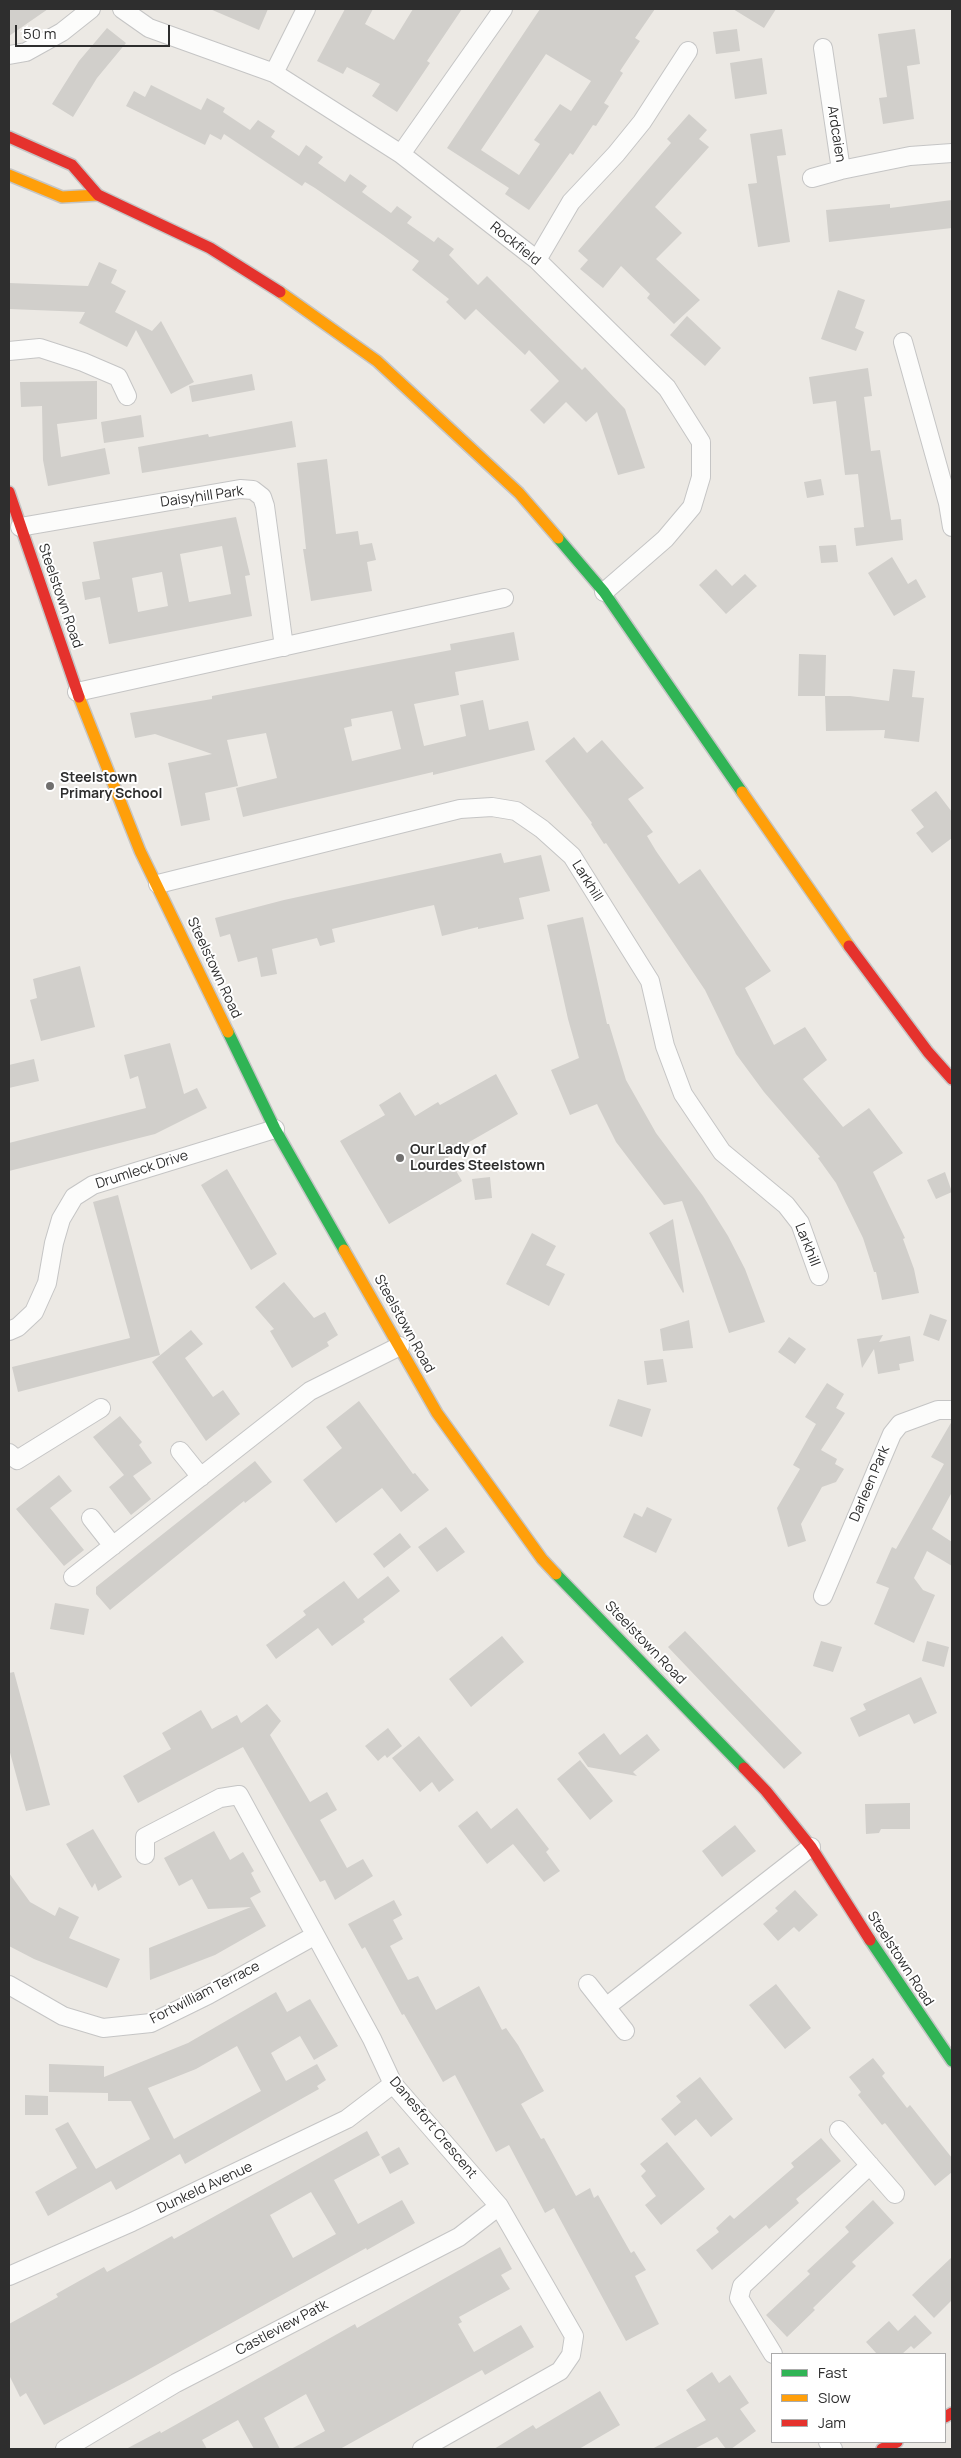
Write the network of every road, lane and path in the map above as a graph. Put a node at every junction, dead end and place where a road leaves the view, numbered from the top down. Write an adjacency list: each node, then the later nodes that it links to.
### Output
1 (91, 9): 7 (street)
2 (122, 9): 8 (street, Rockfield)
3 (306, 9): 8 (street)
4 (504, 9): 10 (street)
5 (823, 48): 12 (street, Ardcaien)
6 (688, 51): 16 (street)
7 (9, 55)
8 (274, 73): 10 (street, Rockfield)
9 (9, 138): 15 (main road)
10 (400, 154): 16 (street, Rockfield)
11 (952, 154): 12 (street, Ardcaien)
12 (842, 170): 14 (street)
13 (9, 175): 15 (main road)
14 (812, 178)
15 (98, 195): 24 (main road)
16 (537, 260): 24 (street, Rockfield)
17 (903, 342): 21 (street)
18 (9, 351): 19 (street)
19 (127, 396)
20 (9, 492): 23 (main road, Steelstown Road)
21 (950, 502): 22 (street)
22 (952, 526)
23 (20, 527): 26 (street, Daisyhill Park); 27 (main road, Steelstown Road)
24 (604, 592): 29 (main road)
25 (504, 598): 26 (street)
26 (284, 646): 27 (street)
27 (77, 692): 28 (main road, Steelstown Road)
28 (158, 884): 30 (main road, Steelstown Road); 31 (street, Larkhill)
29 (952, 1080)
30 (275, 1128): 32 (street, Drumleck Drive); 33 (main road, Steelstown Road)
31 (819, 1276)
32 (9, 1331)
33 (400, 1346): 38 (street); 43 (main road, Steelstown Road)
34 (101, 1408): 37 (street)
35 (952, 1410): 42 (street, Darleen Park)
36 (180, 1451): 38 (street)
37 (9, 1452)
38 (201, 1477): 40 (street)
39 (91, 1517): 40 (street)
40 (113, 1546): 41 (street)
41 (73, 1577)
42 (823, 1596)
43 (811, 1847): 48 (street); 50 (main road, Steelstown Road)
44 (145, 1855): 45 (street, Danesfort Crescent)
45 (314, 1936): 47 (street, Fortwilliam Terrace); 51 (street, Danesfort Crescent)
46 (588, 1984): 48 (street)
47 (9, 1985)
48 (606, 2007): 49 (street)
49 (625, 2031)
50 (952, 2061)
51 (393, 2084): 55 (street, Danesfort Crescent); 56 (street, Dunkeld Avenue)
52 (839, 2130): 53 (street)
53 (870, 2165): 54 (street); 57 (street)
54 (895, 2194)
55 (499, 2206): 59 (street, Danesfort Crescent); 60 (street, Castleview Patk)
56 (11, 2272)
57 (772, 2353)
58 (895, 2443): 61 (main road)
59 (427, 2448)
60 (65, 2449)
61 (882, 2449)

